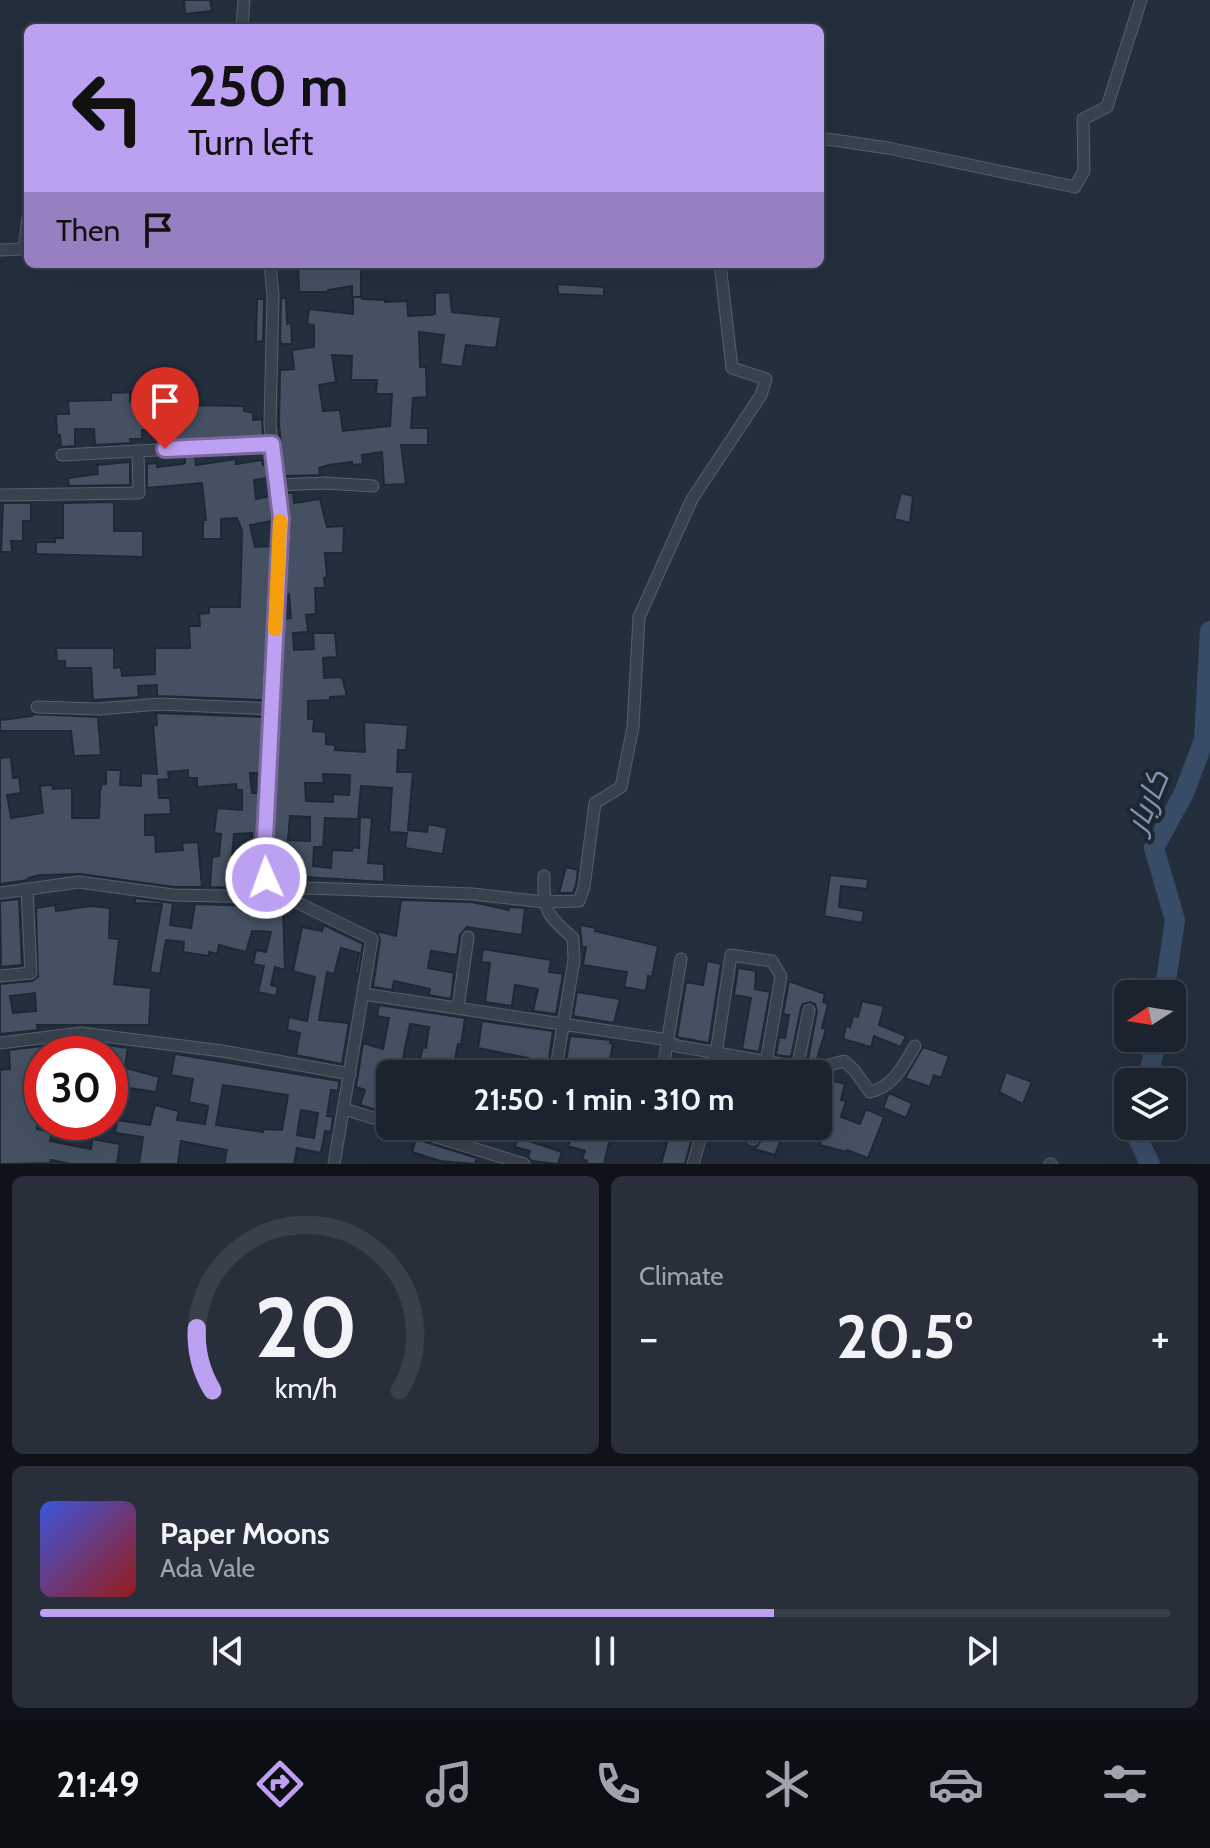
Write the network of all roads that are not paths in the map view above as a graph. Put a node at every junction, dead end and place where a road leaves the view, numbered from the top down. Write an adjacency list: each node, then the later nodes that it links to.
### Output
1 (244, 0): 3 (street)
2 (1141, 0): 4 (street)
3 (242, 24)
4 (824, 139)
5 (24, 249): 6 (street)
6 (0, 250)
7 (270, 268): 9 (street)
8 (720, 268): 21 (street)
9 (272, 444): 10 (street); 12 (street)
10 (138, 451): 11 (street); 14 (street)
11 (62, 455)
12 (277, 485): 13 (street); 16 (street)
13 (373, 486)
14 (0, 495)
15 (37, 707): 16 (street)
16 (271, 709): 20 (street)
17 (544, 876): 21 (street)
18 (27, 889): 19 (street); 20 (street); 24 (street)
19 (0, 893)
20 (269, 897): 21 (street); 25 (street)
21 (544, 902): 28 (street)
22 (468, 937): 26 (street)
23 (681, 959): 29 (street)
24 (0, 976)
25 (363, 994): 26 (street); 39 (street)
26 (458, 1008): 28 (street)
27 (809, 1010): 37 (street)
28 (563, 1024): 29 (street); 33 (street)
29 (667, 1042): 32 (street); 34 (street)
30 (0, 1043): 39 (street)
31 (915, 1046): 38 (street)
32 (717, 1053): 35 (street); 36 (street); 36 (street)
33 (557, 1060)
34 (664, 1060)
35 (716, 1060)
36 (767, 1060)
37 (799, 1060)
38 (832, 1064)
39 (350, 1074): 40 (street)
40 (344, 1109): 41 (street); 46 (street)
41 (376, 1119)
42 (446, 1140): 45 (street)
43 (457, 1140): 45 (street)
44 (700, 1140): 48 (street)
45 (456, 1143): 47 (street)
46 (334, 1164)
47 (524, 1164)
48 (693, 1164)

